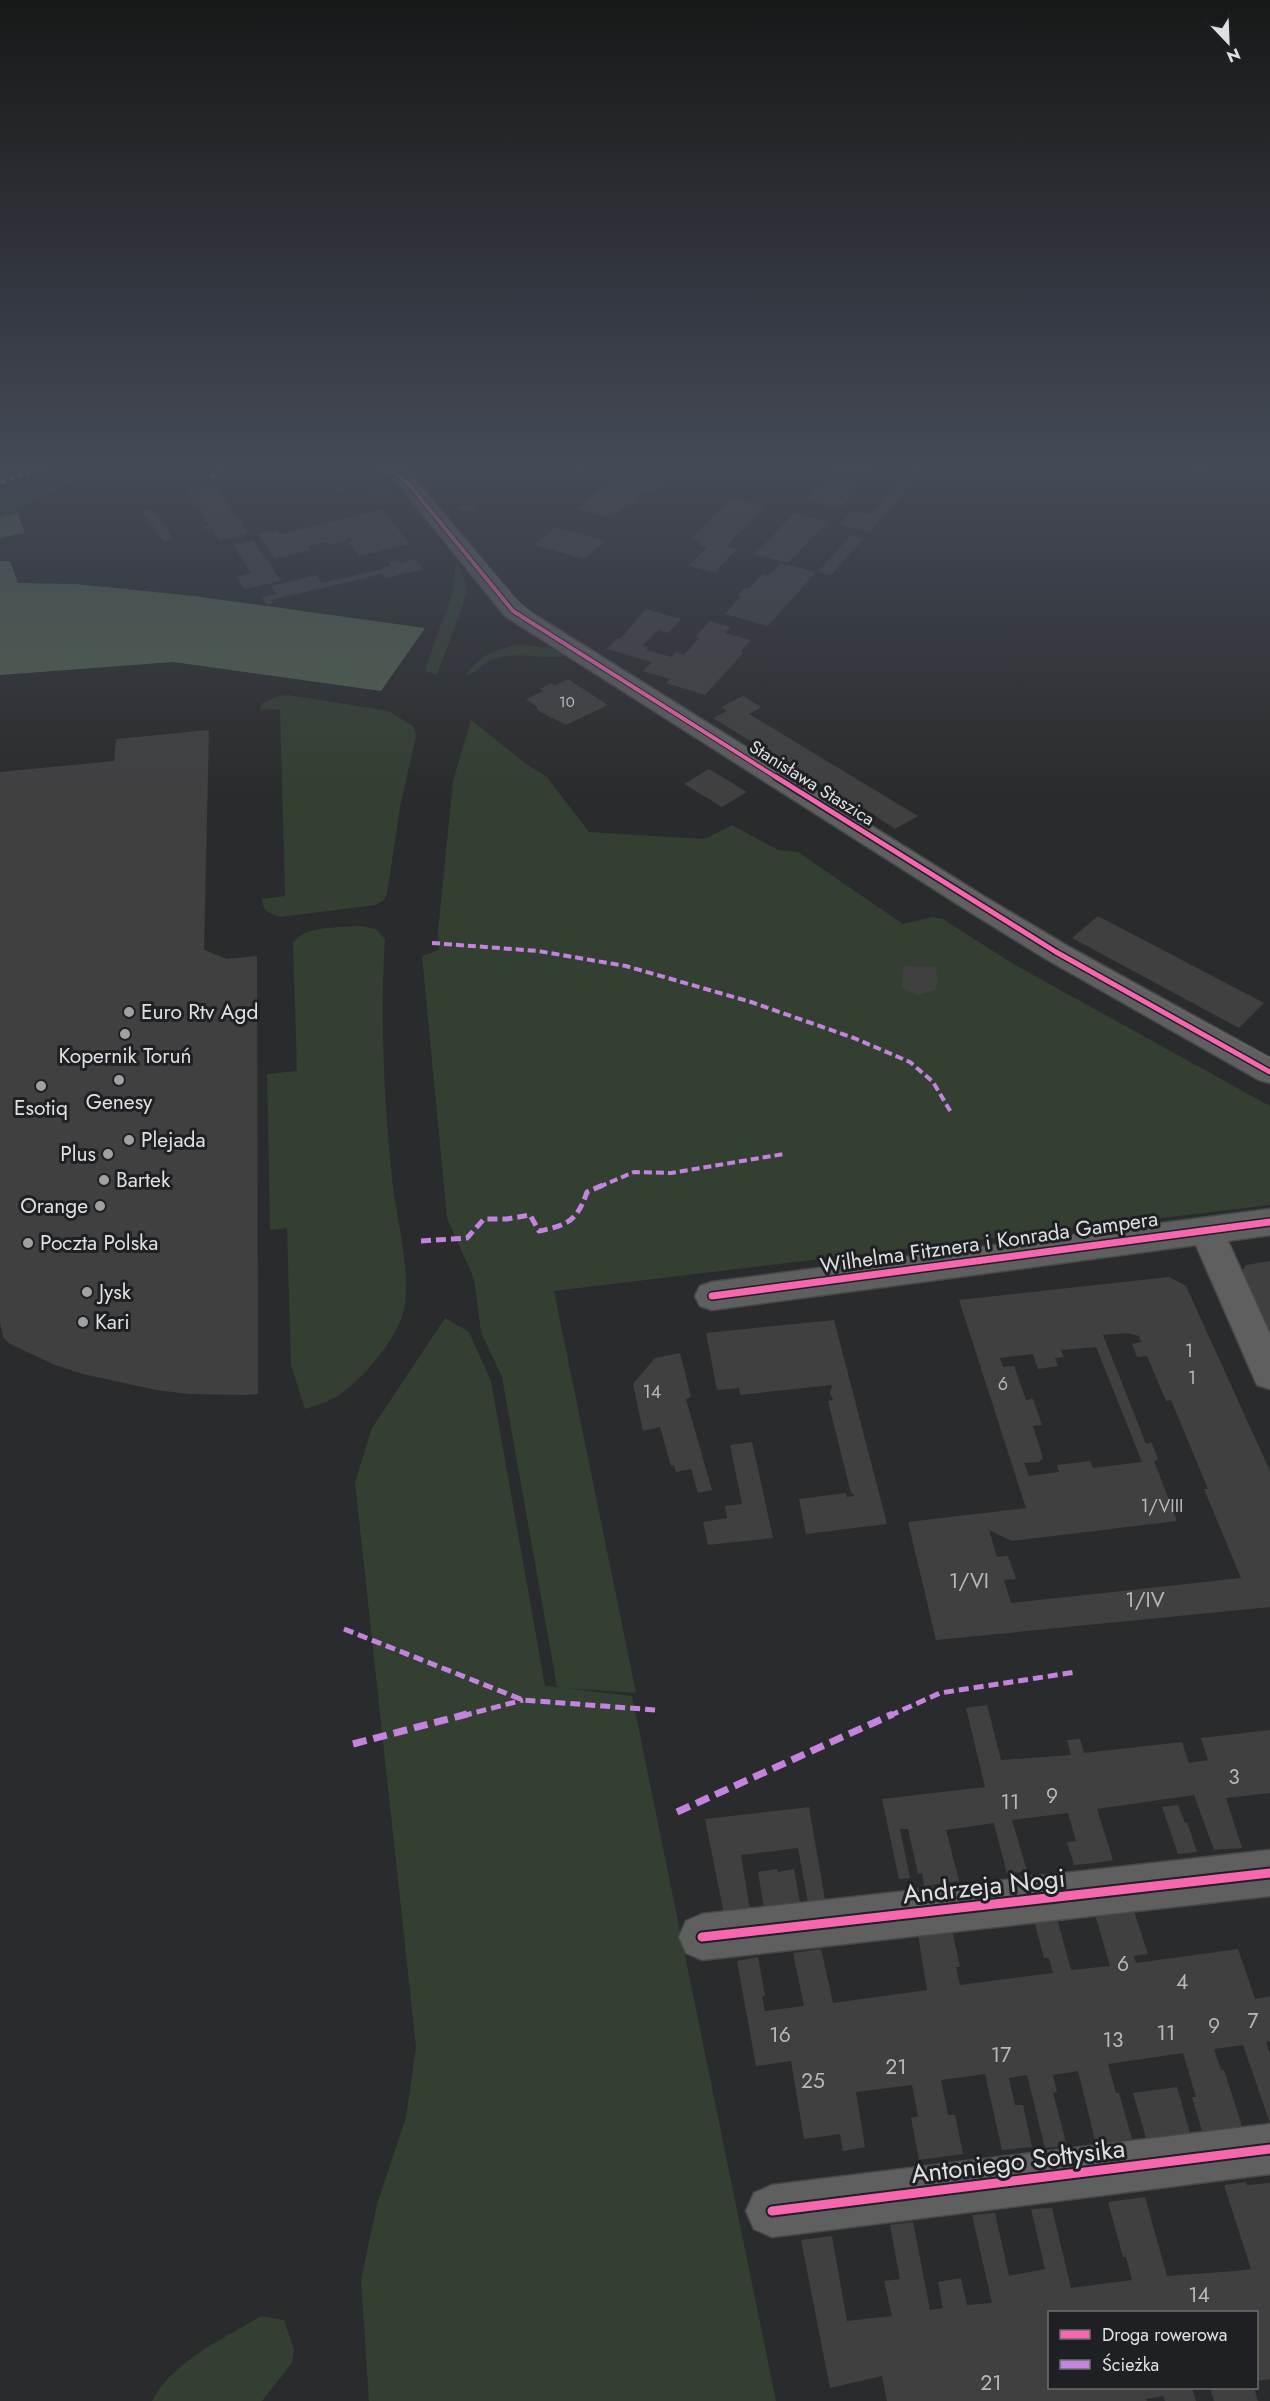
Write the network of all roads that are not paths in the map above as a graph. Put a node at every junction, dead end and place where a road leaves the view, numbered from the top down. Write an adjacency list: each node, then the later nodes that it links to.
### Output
1 (486, 575): 2 (street, Stanisława Staszica)
2 (1270, 1072)
3 (1270, 1222): 4 (street, Wilhelma Fitznera i Konrada Gampera)
4 (1206, 1230): 5 (street, Wilhelma Fitznera i Konrada Gampera); 6 (street)
5 (712, 1296)
6 (1270, 1374)
7 (1270, 1873): 8 (street, Andrzeja Nogi)
8 (702, 1937)
9 (1270, 2150): 10 (street, Antoniego Sołtysika)
10 (772, 2211)

